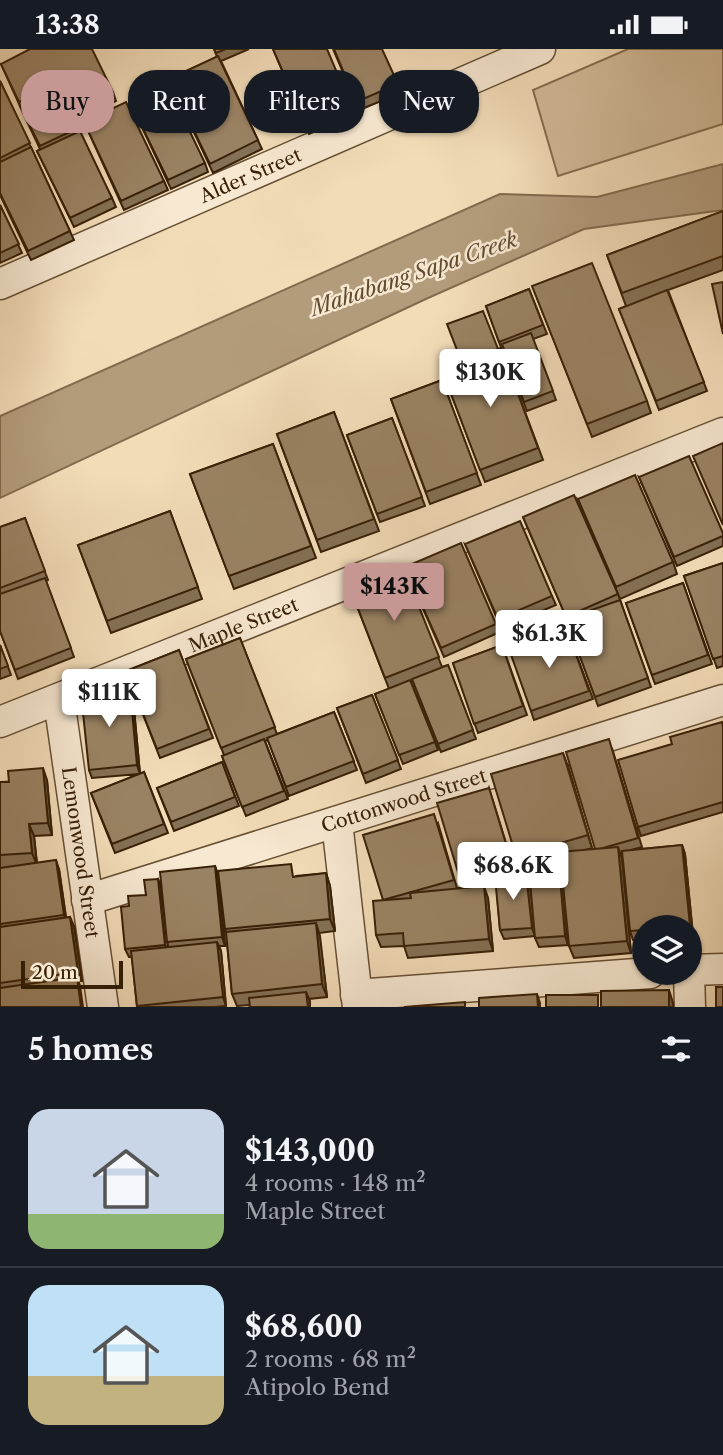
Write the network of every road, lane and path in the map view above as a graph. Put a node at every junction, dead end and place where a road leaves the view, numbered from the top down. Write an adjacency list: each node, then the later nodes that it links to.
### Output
1 (540, 49): 2 (street, Alder Street)
2 (0, 284)
3 (723, 433): 4 (street, Maple Street)
4 (59, 700): 6 (street, Maple Street); 8 (street, Lemonwood Street)
5 (723, 700): 7 (street, Cottonwood Street)
6 (0, 722)
7 (337, 822): 8 (street, Cottonwood Street); 13 (street)
8 (87, 900): 14 (street, Lemonwood Street)
9 (723, 969): 10 (street)
10 (702, 971)
11 (632, 975): 13 (street)
12 (689, 985): 15 (street)
13 (357, 1001)
14 (103, 1007)
15 (690, 1007)

